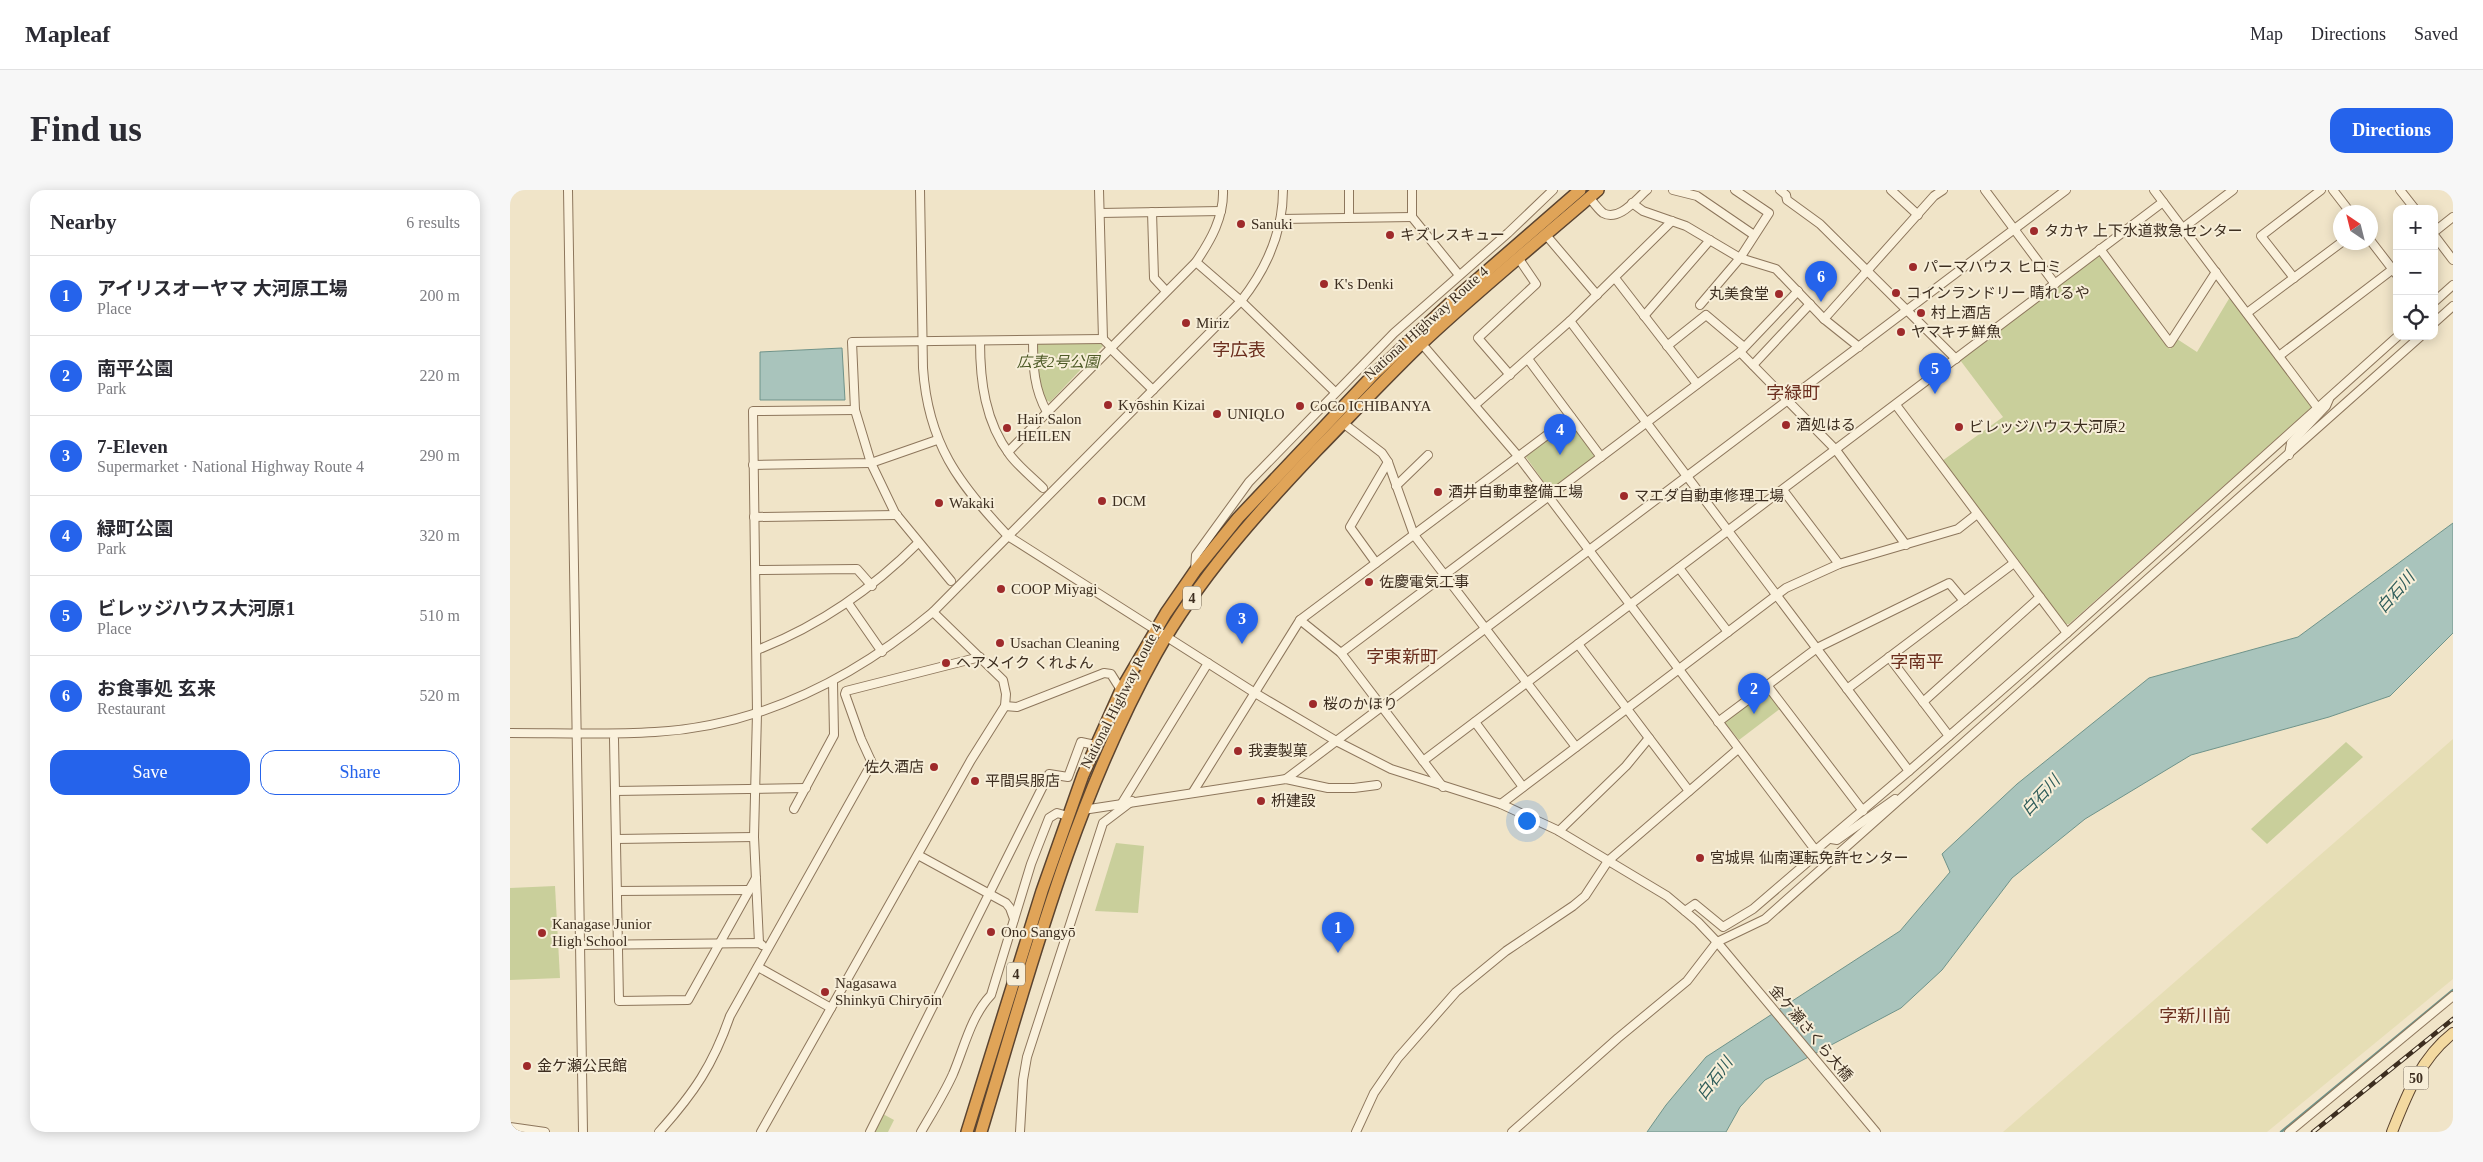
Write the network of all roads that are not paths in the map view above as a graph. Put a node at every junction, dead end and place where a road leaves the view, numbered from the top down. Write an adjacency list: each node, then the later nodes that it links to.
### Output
1 (568, 190): 172 (street)
2 (920, 190): 78 (street, 金ケ瀬さくら大橋)
3 (1099, 190): 29 (street)
4 (1223, 190): 27 (street)
5 (1282, 190): 34 (street)
6 (1349, 190): 31 (street)
7 (1412, 190): 32 (street)
8 (1553, 190): 54 (street)
9 (1647, 190): 23 (street)
10 (1673, 190): 39 (street)
11 (1735, 190): 39 (street)
12 (1780, 190): 51 (street)
13 (1891, 190): 30 (street)
14 (1943, 190): 30 (street)
15 (1985, 190): 37 (street)
16 (2066, 190): 37 (street)
17 (2154, 190): 24 (street)
18 (2233, 190): 36 (street)
19 (2321, 190): 56 (street)
20 (2333, 190): 25 (street)
21 (2403, 191): 26 (street)
22 (1589, 192): 23 (street); 40 (highway, National Highway Route 4 / 4); 131 (highway, National Highway Route 4 / 4)
23 (1632, 202): 35 (street)
24 (2163, 202): 36 (street); 43 (street)
25 (2345, 205)
26 (2412, 205)
27 (1221, 211): 28 (street); 49 (street)
28 (1152, 212): 29 (street); 59 (street)
29 (1100, 213): 73 (street)
30 (1918, 214): 51 (street)
31 (1349, 217): 32 (street); 34 (street)
32 (1412, 217): 54 (street)
33 (2453, 218): 38 (street)
34 (1281, 219): 63 (street)
35 (1672, 221): 42 (street); 55 (street)
36 (2183, 228): 52 (street)
37 (2014, 229): 57 (street); 67 (street)
38 (2438, 230)
39 (1754, 235): 46 (street)
40 (1546, 236): 47 (highway, National Highway Route 4 / 4); 61 (street)
41 (2438, 239): 48 (street)
42 (1710, 240): 46 (street); 69 (street)
43 (2100, 249): 52 (street); 57 (street)
44 (2333, 249): 56 (street)
45 (2378, 250): 50 (street)
46 (1740, 258): 60 (street); 65 (street)
47 (1519, 259): 79 (highway, National Highway Route 4 / 4); 88 (street)
48 (2453, 260)
49 (1196, 262): 59 (street); 63 (street)
50 (2393, 269)
51 (1867, 272): 67 (street); 70 (street)
52 (2216, 272): 68 (street)
53 (2393, 273): 84 (street)
54 (1459, 274): 91 (street)
55 (1615, 278): 61 (street); 69 (street)
56 (2294, 278): 68 (street)
57 (2055, 284): 86 (street)
58 (2453, 285): 62 (street)
59 (1166, 291): 82 (street)
60 (1798, 291): 64 (street); 83 (street)
61 (1597, 295): 72 (street)
62 (2438, 298)
63 (1241, 300): 90 (street); 91 (street)
64 (1810, 304): 70 (street); 87 (street)
65 (1700, 305)
66 (2453, 306): 71 (street)
67 (1907, 310): 81 (street); 86 (street)
68 (2247, 313): 84 (street)
69 (1644, 316): 80 (street)
70 (1824, 320): 81 (street)
71 (2438, 320)
72 (1570, 322): 85 (street); 101 (street)
73 (1103, 339): 74 (street); 82 (street)
74 (1033, 340): 77 (street); 98 (street)
75 (2393, 340): 92 (street)
76 (2417, 340): 106 (street)
77 (980, 341): 78 (street); 104 (street)
78 (922, 342): 97 (street); 102 (street, 金ケ瀬さくら大橋)
79 (1422, 344): 94 (street); 100 (highway, National Highway Route 4 / 4)
80 (1667, 346): 83 (street); 89 (street)
81 (1859, 347): 93 (street)
82 (1111, 348): 90 (street); 98 (street)
83 (1742, 349): 87 (street); 89 (street)
84 (2279, 356): 96 (street)
85 (1528, 359): 88 (street); 99 (street)
86 (1956, 359): 95 (street)
87 (1753, 364): 93 (street)
88 (1510, 375): 94 (street)
89 (1697, 384): 101 (street)
90 (1153, 390): 122 (street)
91 (1335, 392): 131 (street)
92 (2331, 395): 96 (street); 106 (street)
93 (1788, 400): 103 (street); 112 (street)
94 (1475, 405): 107 (street)
95 (1896, 405): 103 (street); 117 (street)
96 (2317, 407): 145 (street)
97 (856, 410): 109 (street); 111 (street)
98 (1047, 412): 104 (street)
99 (1571, 416): 107 (street); 108 (street)
100 (1343, 423): 110 (street); 146 (highway, National Highway Route 4 / 4)
101 (1646, 423): 108 (street); 112 (street)
102 (937, 440): 109 (street); 122 (street, 金ケ瀬さくら大橋)
103 (1836, 450): 115 (street); 124 (street)
104 (1008, 452): 114 (street)
105 (1428, 455): 113 (street)
106 (2289, 455): 191 (street)
107 (1518, 456): 116 (street); 121 (street)
108 (1601, 456): 116 (street)
109 (871, 462): 111 (street); 118 (street)
110 (1388, 462): 113 (street); 126 (street)
111 (754, 465): 119 (street)
112 (1687, 477): 120 (street); 125 (street)
113 (1396, 486): 121 (street)
114 (1043, 488)
115 (1783, 490): 120 (street); 128 (street)
116 (1548, 497): 125 (street); 132 (street)
117 (1977, 514): 124 (street); 127 (street)
118 (897, 515): 119 (street); 123 (street)
119 (754, 517): 130 (street)
120 (1729, 531): 129 (street); 135 (street)
121 (1414, 535): 126 (street); 132 (street)
122 (1008, 536): 140 (street); 142 (street, 金ケ瀬さくら大橋)
123 (918, 542): 133 (street); 134 (street)
124 (1906, 545): 128 (street)
125 (1589, 551): 139 (street); 143 (street)
126 (1376, 563): 141 (street)
127 (2014, 563): 136 (street); 137 (street)
128 (1839, 564): 135 (street)
129 (1679, 568): 139 (street); 144 (street)
130 (756, 570): 134 (street); 149 (street)
131 (1195, 572): 142 (highway, National Highway Route 4 / 4)
132 (1444, 576): 143 (street); 151 (street)
133 (951, 581)
134 (872, 586): 138 (street)
135 (1777, 595): 144 (street); 148 (street)
136 (2040, 597): 145 (street); 164 (street)
137 (1964, 601): 148 (street); 153 (street)
138 (848, 603): 149 (street); 150 (street)
139 (1630, 605): 147 (street); 155 (street)
140 (933, 612): 150 (street); 152 (street)
141 (1300, 620): 151 (street); 161 (street)
142 (1156, 630): 146 (street, 金ケ瀬さくら大橋); 160 (highway, National Highway Route 4 / 4)
143 (1486, 630): 157 (street); 166 (street)
144 (1728, 632): 155 (street)
145 (2067, 633): 173 (street)
146 (1167, 637): 154 (street, 金ケ瀬さくら大橋); 196 (highway, National Highway Route 4 / 4)
147 (1578, 644): 157 (street); 167 (street)
148 (1817, 648): 158 (street); 159 (street)
149 (757, 650): 168 (street)
150 (882, 652): 156 (street)
151 (1341, 653): 166 (street)
152 (980, 657): 163 (street); 165 (street)
153 (1889, 657): 159 (street); 164 (street)
154 (1208, 663): 161 (street, 金ケ瀬さくら大橋); 193 (street)
155 (1678, 670): 167 (street); 170 (street)
156 (833, 682): 162 (street); 168 (street)
157 (1526, 683): 169 (street); 178 (street)
158 (1768, 685): 170 (street); 197 (street)
159 (1847, 689): 181 (street)
160 (1121, 690): 165 (street); 177 (highway, National Highway Route 4 / 4)
161 (1255, 693): 176 (street, 金ケ瀬さくら大橋); 190 (street)
162 (833, 694): 163 (street); 186 (street)
163 (845, 694): 217 (street)
164 (1923, 702): 173 (street)
165 (1004, 706): 204 (street)
166 (1383, 708): 176 (street); 180 (street)
167 (1627, 708): 174 (street); 178 (street)
168 (757, 713): 172 (street); 187 (street)
169 (1475, 722): 180 (street); 185 (street)
170 (1718, 722): 179 (street)
171 (510, 733): 172 (street)
172 (577, 733): 215 (street)
173 (1949, 736): 181 (street)
174 (1649, 738): 189 (street); 199 (street)
175 (614, 740): 188 (street)
176 (1338, 742): 182 (street); 184 (street, 金ケ瀬さくら大橋)
177 (1094, 745): 198 (highway, National Highway Route 4 / 4); 209 (street)
178 (1576, 747): 185 (street)
179 (1738, 749): 189 (street); 203 (street)
180 (1423, 761): 184 (street)
181 (1909, 771): 197 (street)
182 (1286, 779): 183 (street); 190 (street)
183 (1377, 785)
184 (1443, 787): 194 (street, 金ケ瀬さくら大橋)
185 (1523, 787): 194 (street)
186 (806, 788): 187 (street); 195 (street)
187 (754, 790): 188 (street); 200 (street)
188 (615, 791): 201 (street)
189 (1689, 791): 205 (street)
190 (1193, 792): 192 (street)
191 (1907, 793): 202 (street); 212 (street)
192 (1132, 801): 193 (street); 231 (street)
193 (1122, 803): 196 (street)
194 (1501, 804): 199 (street, 金ケ瀬さくら大橋)
195 (794, 809)
196 (1083, 810): 230 (highway, National Highway Route 4 / 4)
197 (1863, 811): 202 (street)
198 (1068, 816): 211 (street); 229 (highway, National Highway Route 4 / 4)
199 (1559, 831): 205 (street, 金ケ瀬さくら大橋)
200 (754, 837): 201 (street); 206 (street)
201 (616, 839): 208 (street)
202 (1830, 839): 203 (street)
203 (1817, 849): 210 (street)
204 (918, 855): 209 (street); 220 (street)
205 (1608, 861): 210 (street, 金ケ瀬さくら大橋); 232 (street)
206 (756, 878): 207 (street); 213 (street)
207 (749, 890): 208 (street); 214 (street)
208 (617, 892): 216 (street)
209 (988, 895): 211 (street); 227 (street)
210 (1685, 911): 212 (street, 金ケ瀬さくら大橋)
211 (1014, 919): 228 (street)
212 (1717, 942): 233 (street); 234 (street, 金ケ瀬さくら大橋)
213 (760, 943): 214 (street); 217 (street)
214 (720, 944): 216 (street); 216 (street)
215 (580, 945): 216 (street); 224 (street)
216 (618, 945)
217 (768, 949): 218 (street)
218 (758, 967): 220 (street); 225 (street)
219 (2453, 996): 235 (street)
220 (831, 1008): 226 (street)
221 (2453, 1033): 236 (main road, 50)
222 (510, 1127): 223 (street)
223 (545, 1132)
224 (583, 1132)
225 (659, 1132)
226 (761, 1132)
227 (870, 1132)
228 (921, 1132)
229 (967, 1132)
230 (981, 1132)
231 (1020, 1132)
232 (1356, 1132)
233 (1512, 1132)
234 (1876, 1132)
235 (2289, 1132)
236 (2392, 1132)

